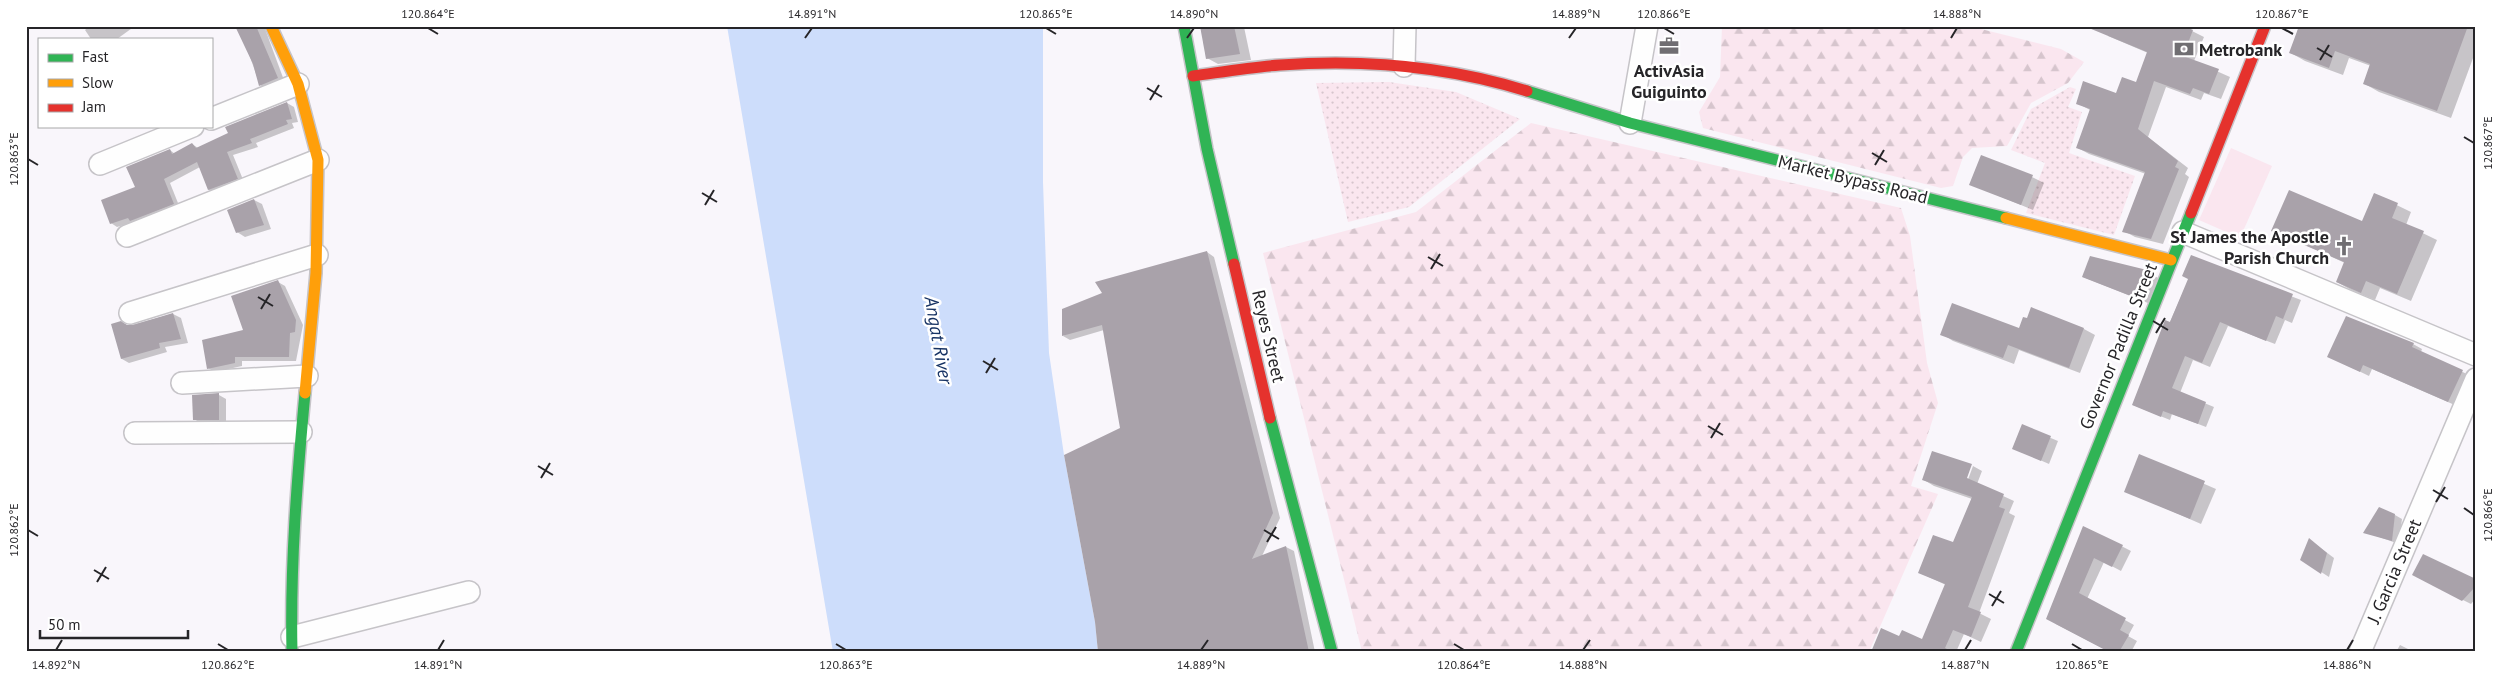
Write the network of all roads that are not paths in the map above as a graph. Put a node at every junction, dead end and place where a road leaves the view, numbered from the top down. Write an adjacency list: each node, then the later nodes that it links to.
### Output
1 (270, 26): 8 (street)
2 (1184, 26): 7 (street, Reyes Street)
3 (1405, 26): 6 (street)
4 (1647, 26): 10 (street)
5 (2265, 26): 14 (street, Governor Padilla Street)
6 (1404, 66): 7 (street, Market Bypass Road); 10 (street, Market Bypass Road)
7 (1193, 76): 27 (street, Reyes Street)
8 (298, 84): 9 (street); 12 (street)
9 (212, 119)
10 (1630, 123): 17 (street, Market Bypass Road)
11 (188, 128): 13 (street)
12 (318, 160): 15 (street); 16 (street)
13 (100, 164)
14 (2183, 232): 17 (street, Governor Padilla Street); 19 (street)
15 (128, 236)
16 (317, 255): 18 (street); 20 (street)
17 (2171, 260): 28 (street, Governor Padilla Street)
18 (130, 313)
19 (2476, 355)
20 (307, 376): 22 (street); 23 (street)
21 (2476, 379): 29 (street, J. Garcia Street)
22 (182, 382)
23 (301, 432): 24 (street); 26 (street)
24 (134, 433)
25 (469, 592): 26 (street)
26 (292, 644)
27 (1332, 652)
28 (2016, 652)
29 (2360, 652)

